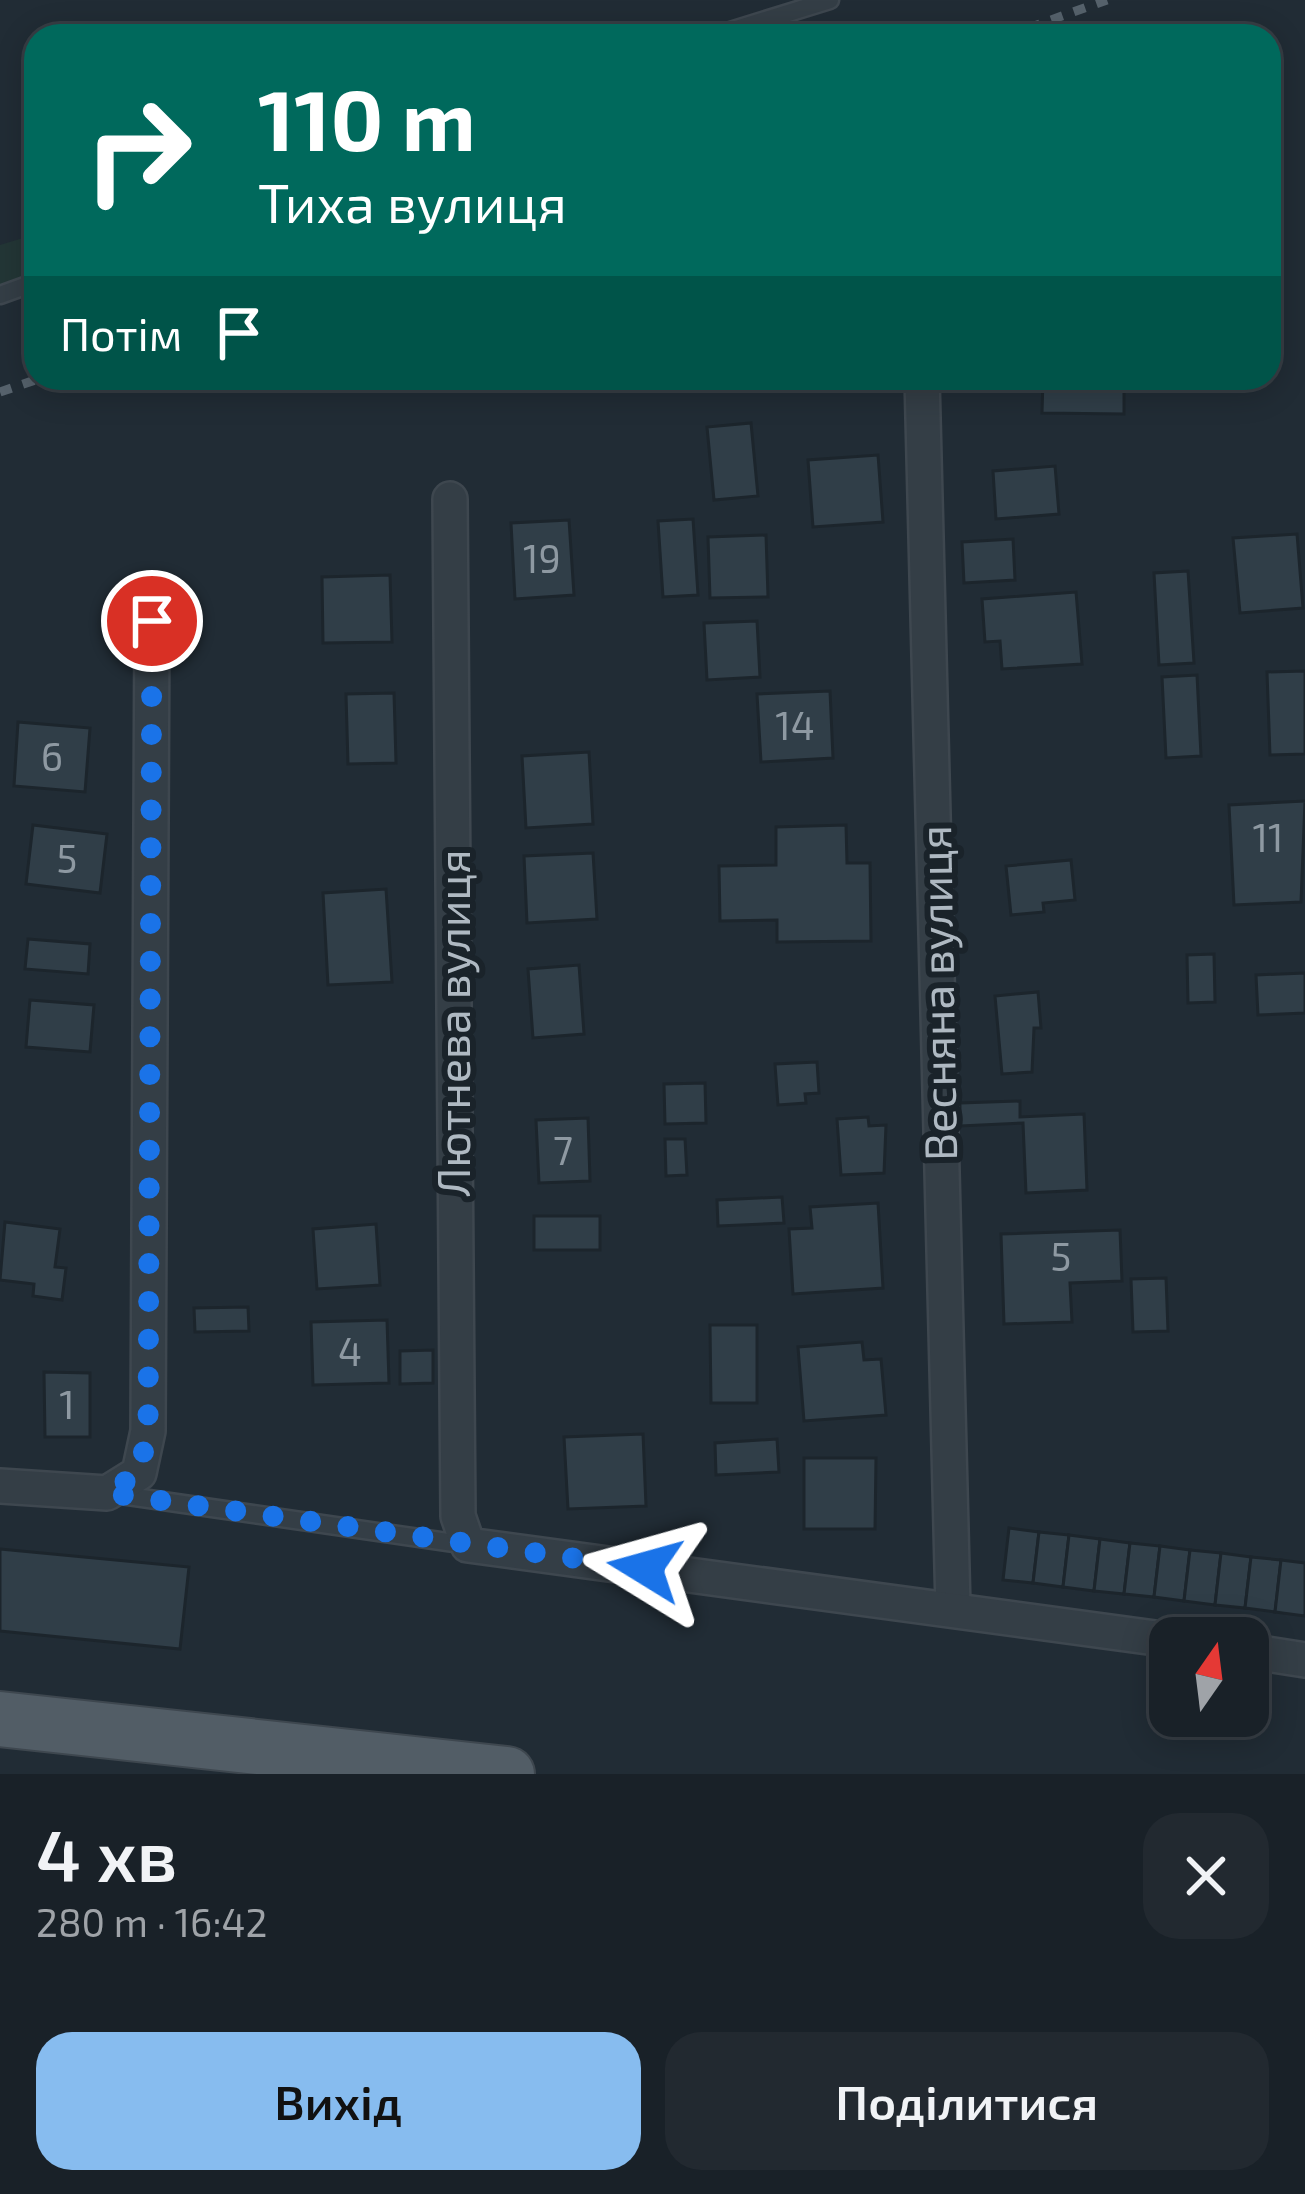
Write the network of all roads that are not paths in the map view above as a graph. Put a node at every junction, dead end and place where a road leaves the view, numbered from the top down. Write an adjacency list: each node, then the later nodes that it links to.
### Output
1 (830, 0): 2 (lane)
2 (753, 24)
3 (922, 390): 9 (street, Весняна вулиця)
4 (450, 499): 8 (street, Лютнева вулиця)
5 (152, 621): 7 (street)
6 (0, 1486): 7 (street)
7 (107, 1493): 8 (lane)
8 (468, 1545): 9 (street)
9 (953, 1608): 10 (street)
10 (1149, 1637)
11 (1269, 1655): 12 (street)
12 (1305, 1660)
13 (0, 1719): 14 (main road)
14 (406, 1768): 15 (main road)
15 (507, 1774)

